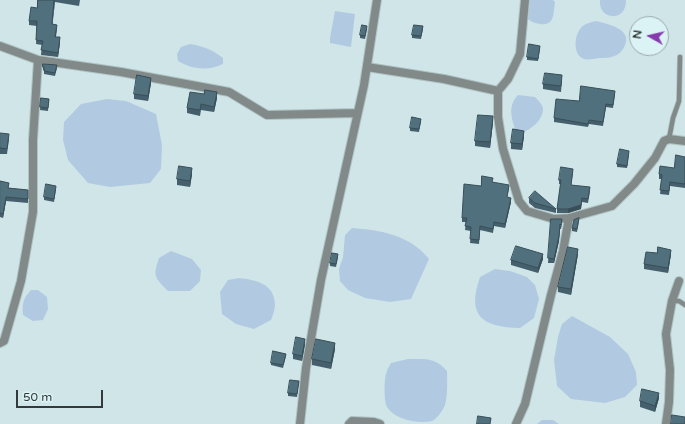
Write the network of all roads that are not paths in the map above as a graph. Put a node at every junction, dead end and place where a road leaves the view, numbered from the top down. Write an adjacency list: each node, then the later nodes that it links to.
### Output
1 (377, 0): 6 (street)
2 (525, 0): 7 (street)
3 (0, 46): 5 (street)
4 (680, 57): 9 (lane)
5 (38, 60): 8 (street); 15 (street)
6 (367, 67): 7 (street); 8 (street)
7 (498, 91): 11 (street)
8 (357, 113): 16 (street)
9 (669, 139): 10 (street); 11 (street)
10 (685, 142)
11 (569, 218): 19 (street)
12 (679, 281): 13 (street)
13 (672, 301): 14 (lane); 20 (street)
14 (685, 305)
15 (0, 343)
16 (300, 424)
17 (348, 424): 18 (street)
18 (380, 424)
19 (516, 424)
20 (666, 424)

